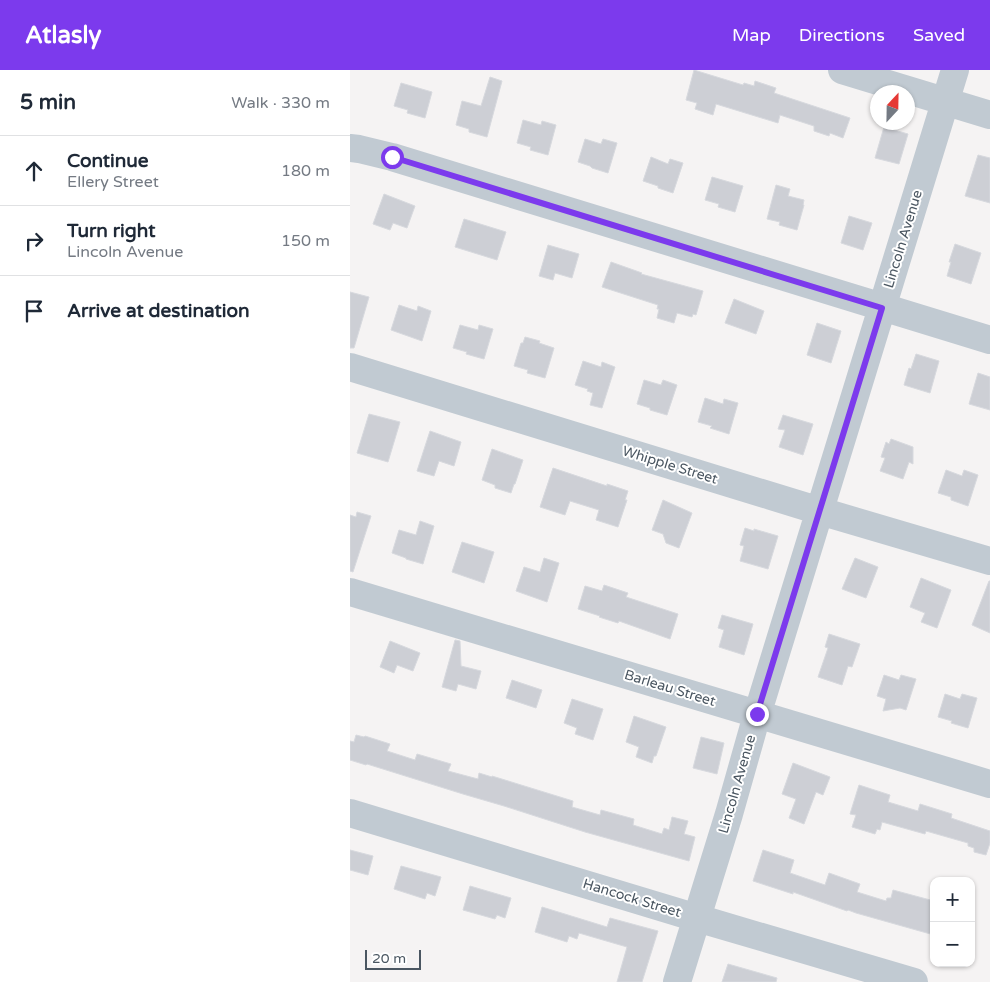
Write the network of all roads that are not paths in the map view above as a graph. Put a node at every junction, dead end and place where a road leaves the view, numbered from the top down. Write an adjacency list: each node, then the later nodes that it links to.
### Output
1 (842, 70): 3 (street)
2 (955, 70): 3 (street, Lincoln Avenue)
3 (946, 101): 4 (street); 6 (street, Lincoln Avenue)
4 (990, 115)
5 (350, 148): 6 (street)
6 (882, 308): 7 (street); 9 (street, Lincoln Avenue)
7 (990, 340)
8 (350, 367): 9 (street, Whipple Street)
9 (820, 511): 10 (street, Whipple Street); 12 (street, Lincoln Avenue)
10 (990, 561)
11 (350, 592): 12 (street, Barleau Street)
12 (757, 714): 13 (street, Barleau Street); 15 (street, Lincoln Avenue)
13 (990, 784)
14 (350, 813): 15 (street, Hancock Street)
15 (696, 918): 16 (street, Lincoln Avenue); 17 (street, Hancock Street)
16 (677, 982)
17 (914, 982)

